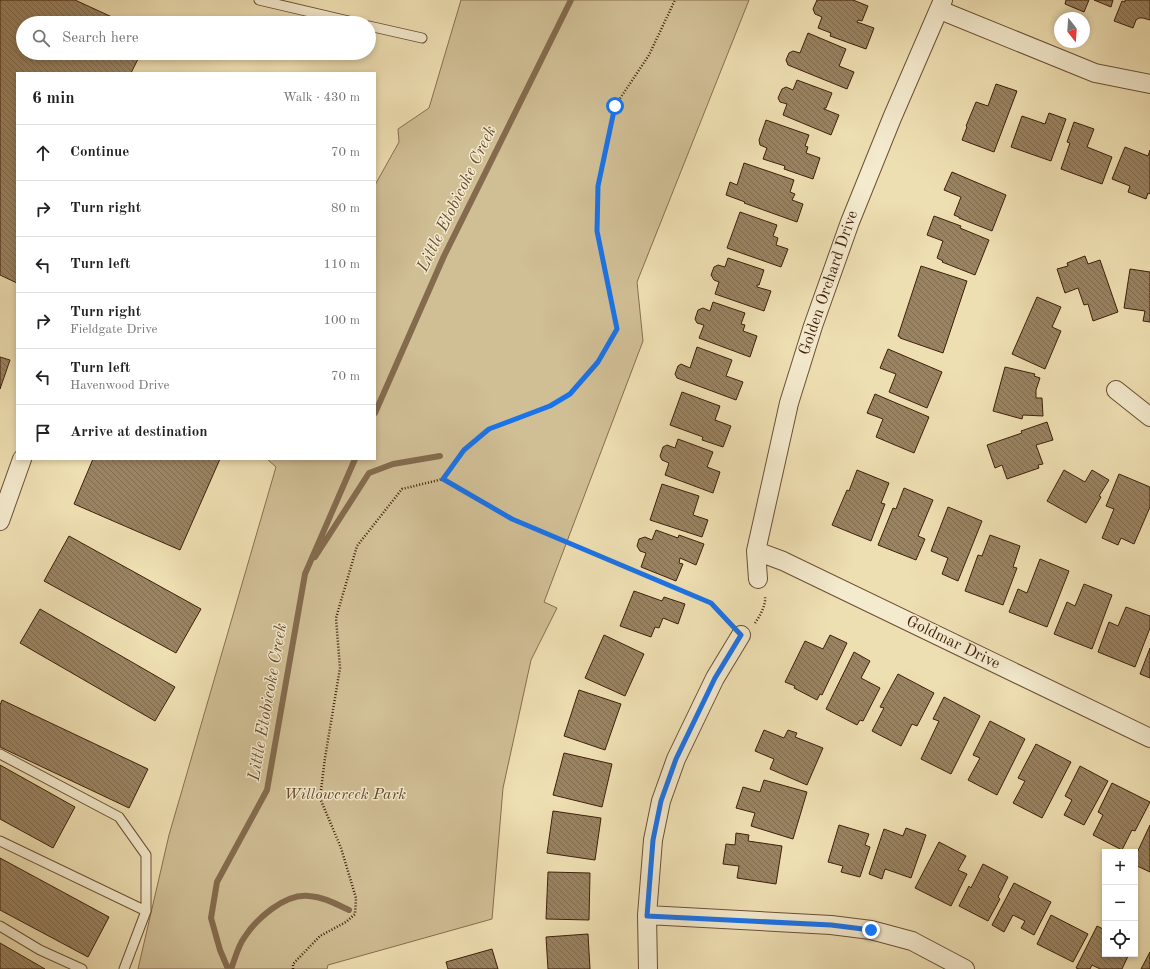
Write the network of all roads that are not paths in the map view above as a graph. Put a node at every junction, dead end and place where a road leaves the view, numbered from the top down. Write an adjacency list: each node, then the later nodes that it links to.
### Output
1 (259, 0): 3 (lane)
2 (942, 5): 6 (street); 11 (street, Golden Orchard Drive)
3 (327, 16)
4 (376, 28): 5 (lane)
5 (422, 38)
6 (1150, 84)
7 (1116, 390): 8 (street)
8 (1150, 417)
9 (22, 460): 10 (street)
10 (0, 521)
11 (756, 551): 12 (street, Golden Orchard Drive); 14 (street, Goldmar Drive)
12 (758, 579)
13 (741, 635): 18 (street)
14 (1150, 738)
15 (0, 754): 17 (lane)
16 (0, 841): 17 (lane)
17 (146, 911): 21 (lane)
18 (647, 916): 22 (street); 23 (street)
19 (0, 926): 20 (lane)
20 (82, 969)
21 (124, 969)
22 (648, 969)
23 (965, 969)

